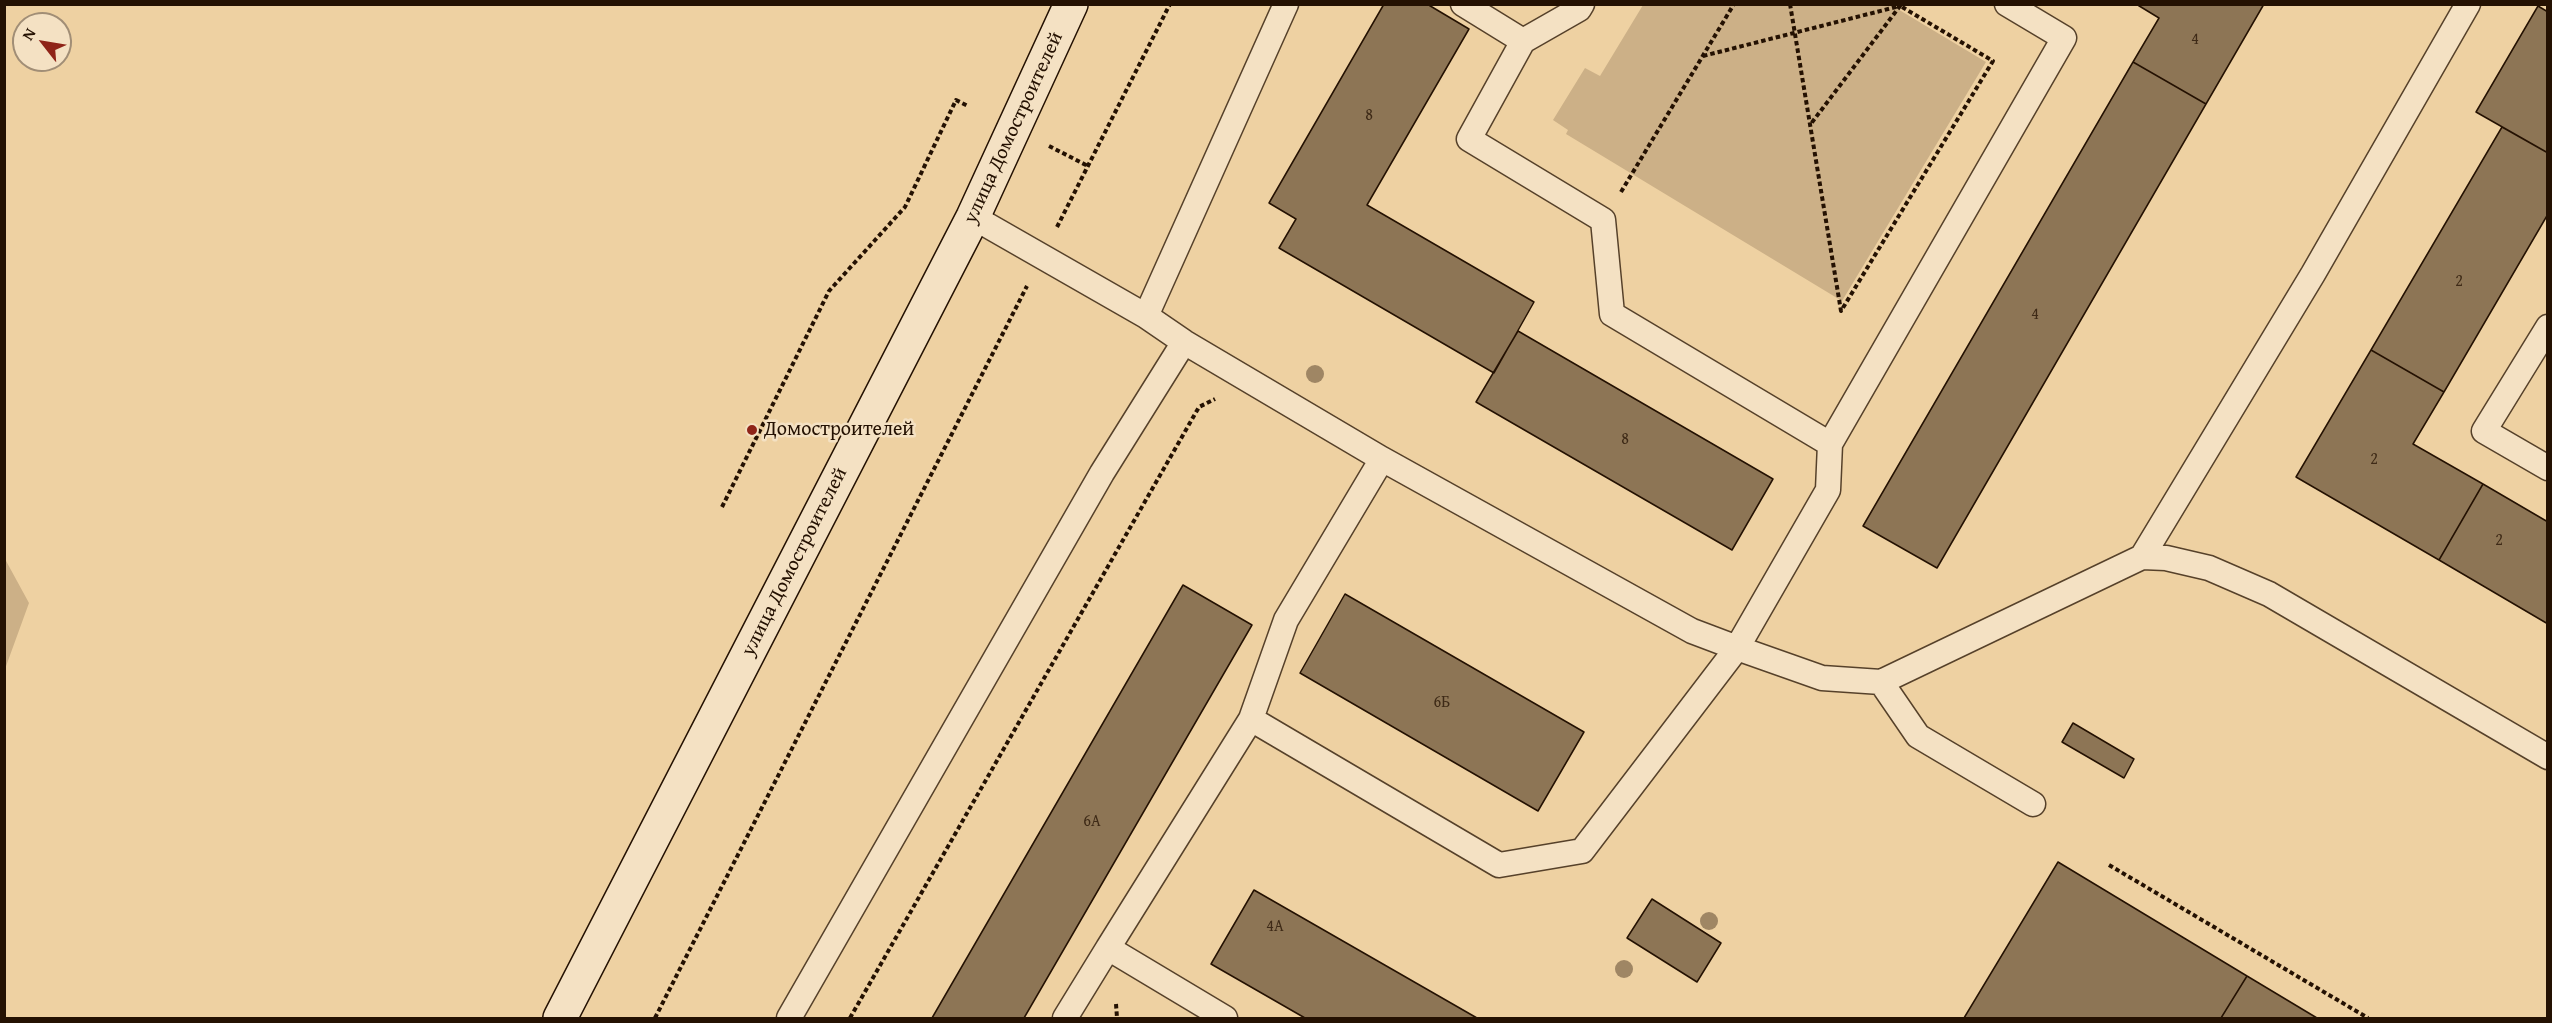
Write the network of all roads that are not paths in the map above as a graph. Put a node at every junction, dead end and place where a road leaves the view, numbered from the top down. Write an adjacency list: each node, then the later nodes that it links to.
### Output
1 (1071, 4): 8 (main road, улица Домостроителей)
2 (1286, 4): 9 (lane)
3 (1463, 4): 7 (lane)
4 (1582, 4): 7 (lane)
5 (2007, 4): 12 (lane)
6 (2468, 4): 15 (lane)
7 (1523, 41): 12 (lane)
8 (973, 217): 9 (lane); 22 (main road, улица Домостроителей)
9 (1146, 316): 11 (lane)
10 (2547, 327): 14 (lane)
11 (1184, 342): 13 (lane); 23 (lane)
12 (1830, 444): 16 (lane)
13 (1382, 459): 16 (lane); 18 (lane)
14 (2547, 468)
15 (2142, 557): 17 (lane); 19 (lane)
16 (1737, 648): 17 (lane); 18 (lane)
17 (1881, 682): 20 (lane)
18 (1251, 719): 21 (lane)
19 (2547, 757)
20 (2033, 804)
21 (1108, 948): 24 (lane); 25 (lane)
22 (560, 1018)
23 (789, 1018)
24 (1065, 1018)
25 (1225, 1018)

